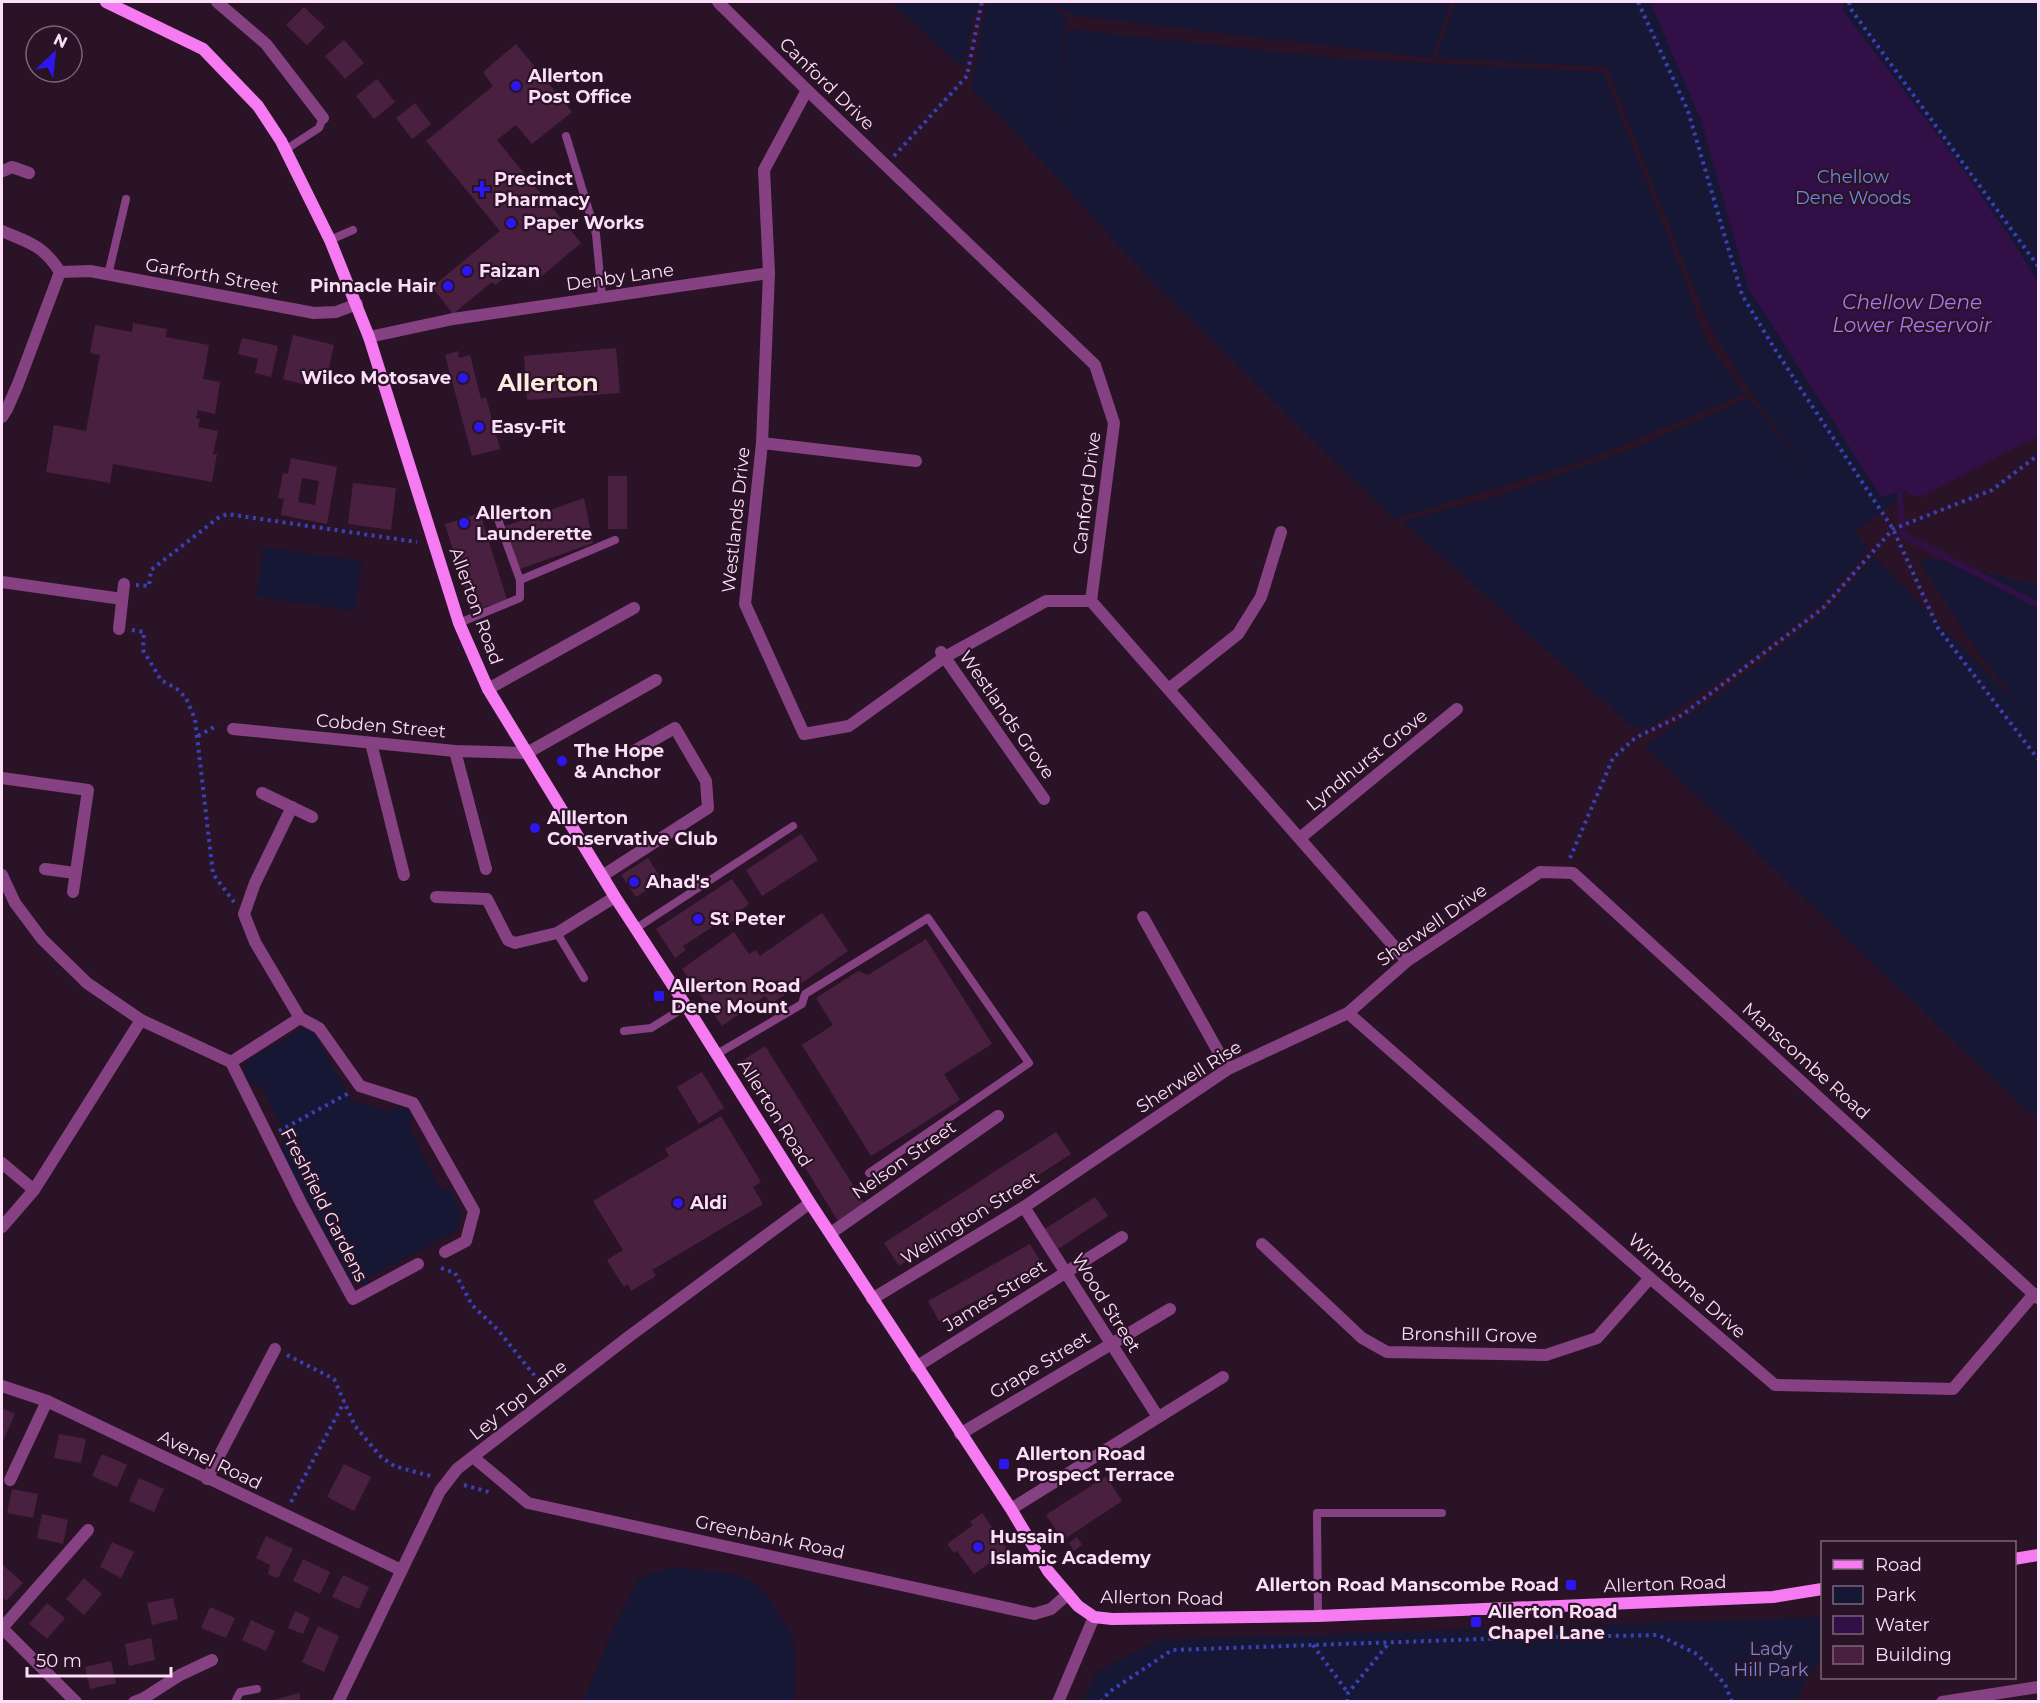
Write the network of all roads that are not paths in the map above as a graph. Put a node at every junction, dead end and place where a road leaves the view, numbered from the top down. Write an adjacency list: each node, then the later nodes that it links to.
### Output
1 (106, 2): 7 (street, Allerton Road)
2 (217, 2): 5 (street)
3 (718, 2): 4 (street, Canford Drive)
4 (807, 90): 15 (street, Westlands Drive); 30 (street, Canford Drive)
5 (323, 118): 7 (lane)
6 (566, 136): 17 (lane)
7 (285, 150): 13 (street, Allerton Road)
8 (2, 170): 9 (street)
9 (29, 173)
10 (126, 199): 16 (lane)
11 (353, 230): 13 (lane)
12 (2, 231): 14 (street)
13 (330, 240): 18 (street, Allerton Road)
14 (60, 272): 16 (street, Garforth Street); 20 (street)
15 (769, 273): 17 (street, Denby Lane); 21 (street, Westlands Drive)
16 (108, 274): 18 (street, Garforth Street)
17 (602, 297): 19 (street, Denby Lane)
18 (357, 304): 19 (street, Allerton Road)
19 (369, 337): 32 (street, Allerton Road)
20 (2, 413)
21 (762, 443): 22 (street); 34 (street, Westlands Drive)
22 (916, 460)
23 (499, 522): 26 (lane)
24 (1281, 532): 36 (street)
25 (615, 540): 26 (lane)
26 (520, 580): 32 (lane)
27 (2, 582): 29 (street)
28 (124, 584): 29 (street)
29 (122, 599): 33 (street)
30 (1091, 600): 34 (street, Westlands Drive); 36 (street)
31 (634, 608): 37 (street)
32 (459, 622): 37 (street, Allerton Road)
33 (119, 629)
34 (943, 654): 46 (street, Westlands Grove)
35 (656, 680): 43 (street)
36 (1170, 688): 50 (street)
37 (488, 689): 43 (street, Allerton Road)
38 (1457, 709): 50 (street, Lyndhurst Grove)
39 (233, 729): 40 (street, Cobden Street)
40 (371, 744): 41 (street, Cobden Street); 56 (street)
41 (455, 751): 43 (street, Cobden Street); 52 (street)
42 (634, 751): 57 (street)
43 (527, 753): 57 (street, Allerton Road)
44 (2, 778): 54 (street)
45 (262, 793): 47 (street)
46 (1044, 799)
47 (292, 807): 48 (street); 68 (street)
48 (312, 817)
49 (794, 826): 62 (lane)
50 (1300, 838): 64 (street)
51 (45, 869): 54 (street)
52 (486, 869)
53 (1540, 872): 64 (street, Sherwell Drive); 89 (street, Manscombe Road)
54 (75, 873): 58 (street)
55 (2, 875): 69 (street)
56 (404, 875)
57 (602, 876): 60 (street, Allerton Road)
58 (73, 892)
59 (436, 897): 63 (street)
60 (615, 897): 62 (street, Allerton Road); 63 (street)
61 (1143, 917): 73 (street)
62 (635, 929): 66 (street, Allerton Road)
63 (557, 933): 65 (lane)
64 (1407, 961): 67 (street, Sherwell Drive)
65 (584, 978)
66 (686, 1007): 70 (lane); 71 (street, Allerton Road)
67 (1348, 1013): 73 (street, Sherwell Rise); 88 (street, Wimborne Drive)
68 (300, 1018): 72 (street); 85 (street)
69 (141, 1020): 72 (street); 78 (street)
70 (624, 1031)
71 (717, 1054): 77 (lane); 79 (street, Allerton Road)
72 (231, 1062): 86 (street, Freshfield Gardens)
73 (1228, 1069): 76 (street, Sherwell Rise)
74 (999, 1116): 82 (street, Nelson Street)
75 (2, 1163): 78 (street)
76 (1086, 1165): 80 (street, Wellington Street)
77 (869, 1173)
78 (34, 1190): 81 (street)
79 (810, 1203): 82 (street, Allerton Road); 100 (street, Ley Top Lane)
80 (1024, 1207): 87 (street, Wood Street); 90 (street, Wellington Street)
81 (2, 1227)
82 (831, 1233): 90 (street, Allerton Road)
83 (1122, 1237): 87 (street, James Street)
84 (1262, 1244): 88 (street, Bronshill Grove)
85 (445, 1252)
86 (417, 1264)
87 (1066, 1272): 92 (street, Wood Street); 94 (street, James Street)
88 (1650, 1278): 89 (street, Wimborne Drive)
89 (2036, 1296)
90 (872, 1299): 94 (street, Allerton Road)
91 (1170, 1309): 92 (street, Grape Street)
92 (1111, 1344): 98 (street, Wood Street); 99 (street, Grape Street)
93 (275, 1349): 101 (street)
94 (916, 1367): 99 (street, Allerton Road)
95 (1223, 1377): 98 (street)
96 (2, 1386): 97 (street, Avenel Road)
97 (47, 1401): 101 (street, Avenel Road); 102 (street)
98 (1158, 1417): 103 (street)
99 (960, 1434): 103 (street, Allerton Road)
100 (473, 1457): 108 (street, Ley Top Lane); 110 (street, Greenbank Road)
101 (207, 1479): 108 (street, Avenel Road)
102 (10, 1480)
103 (1011, 1509): 110 (street, Allerton Road)
104 (1442, 1513): 111 (lane)
105 (88, 1530): 113 (street)
106 (2038, 1556): 107 (street)
107 (2016, 1559)
108 (401, 1570): 120 (street, Ley Top Lane)
109 (1821, 1589): 111 (street, Allerton Road)
110 (1068, 1594): 112 (street, Allerton Road)
111 (1318, 1616): 112 (street, Allerton Road)
112 (1094, 1617): 121 (street)
113 (2, 1628): 117 (street)
114 (212, 1660): 118 (street)
115 (2038, 1687): 122 (street)
116 (257, 1689): 119 (lane)
117 (76, 1701)
118 (134, 1701)
119 (235, 1701)
120 (338, 1701)
121 (1058, 1701)
122 (1942, 1701)

